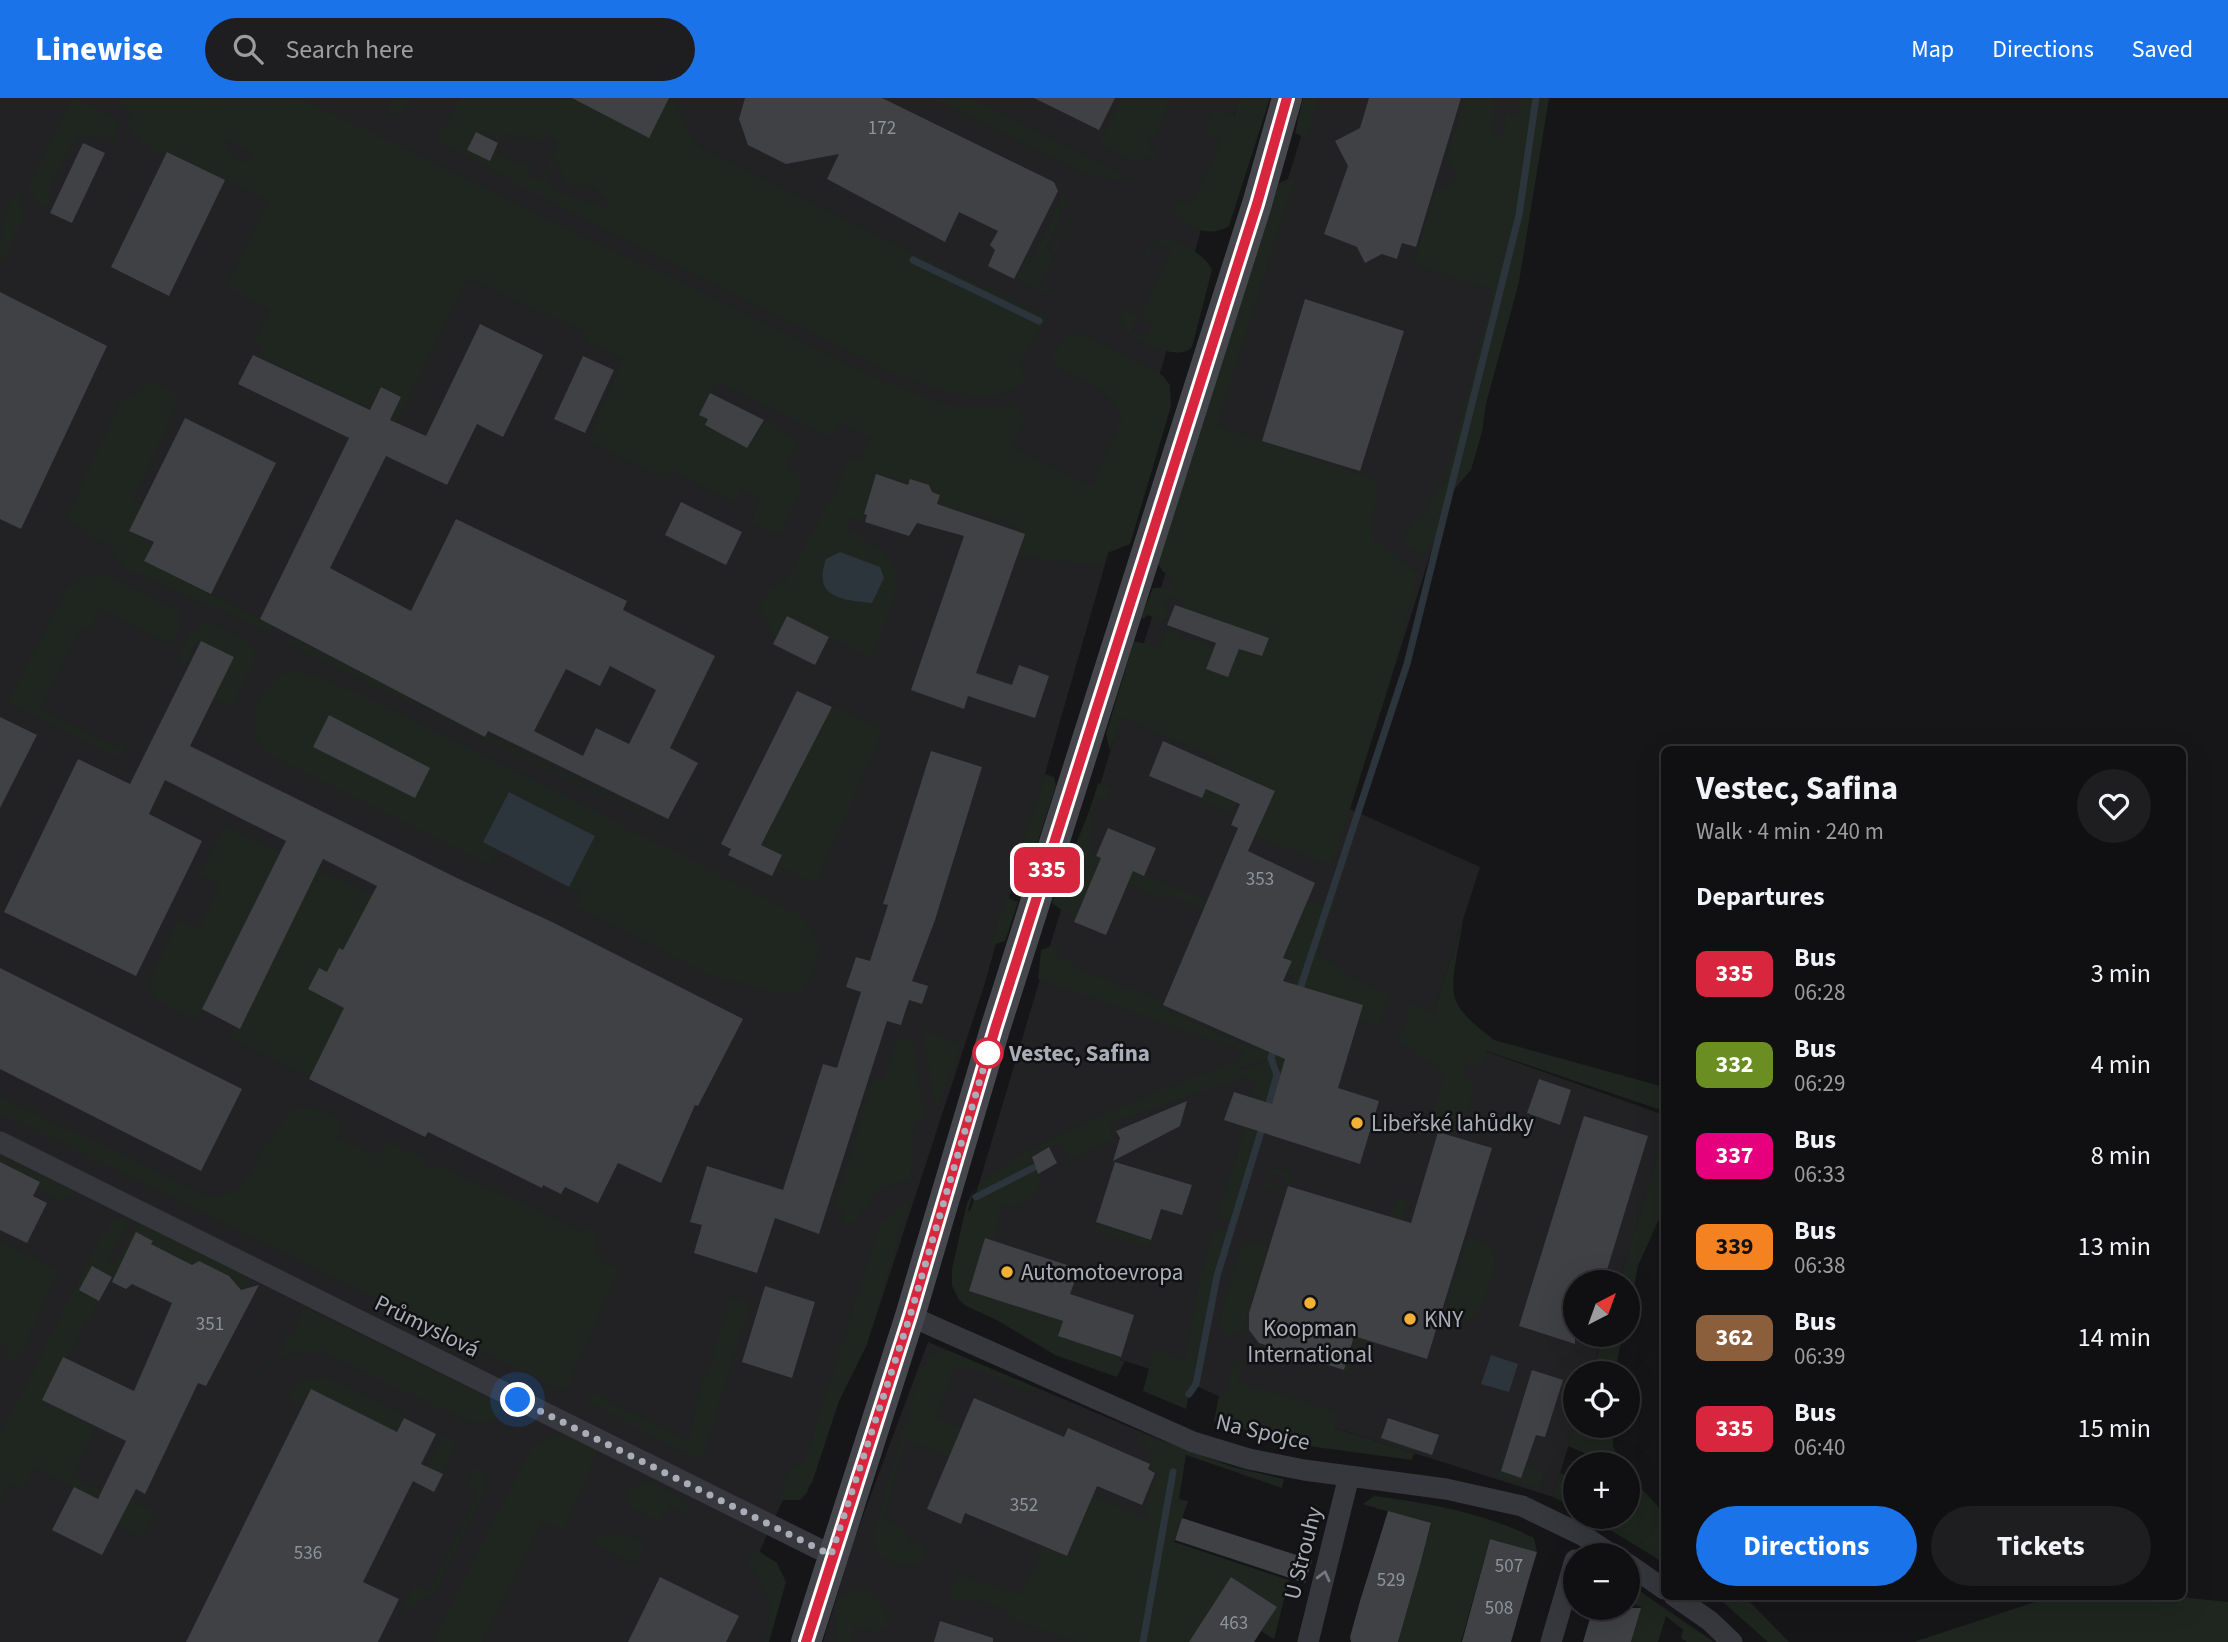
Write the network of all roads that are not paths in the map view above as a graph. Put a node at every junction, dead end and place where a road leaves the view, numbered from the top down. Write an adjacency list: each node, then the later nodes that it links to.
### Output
1 (1287, 98): 3 (main road)
2 (0, 1142): 8 (street, Průmyslová)
3 (910, 1316): 4 (street, Na Spojce); 8 (main road)
4 (1349, 1476): 5 (street, Na Spojce); 14 (street, U Strouhy, one-way to 4)
5 (1582, 1535): 6 (street); 7 (street, Na Spojce)
6 (1580, 1543)
7 (1594, 1543)
8 (831, 1555): 13 (main road)
9 (1640, 1572): 10 (street)
10 (1661, 1587)
11 (1680, 1600): 16 (street)
12 (1563, 1602): 15 (street)
13 (806, 1642)
14 (1308, 1642)
15 (1551, 1642)
16 (1732, 1642)

